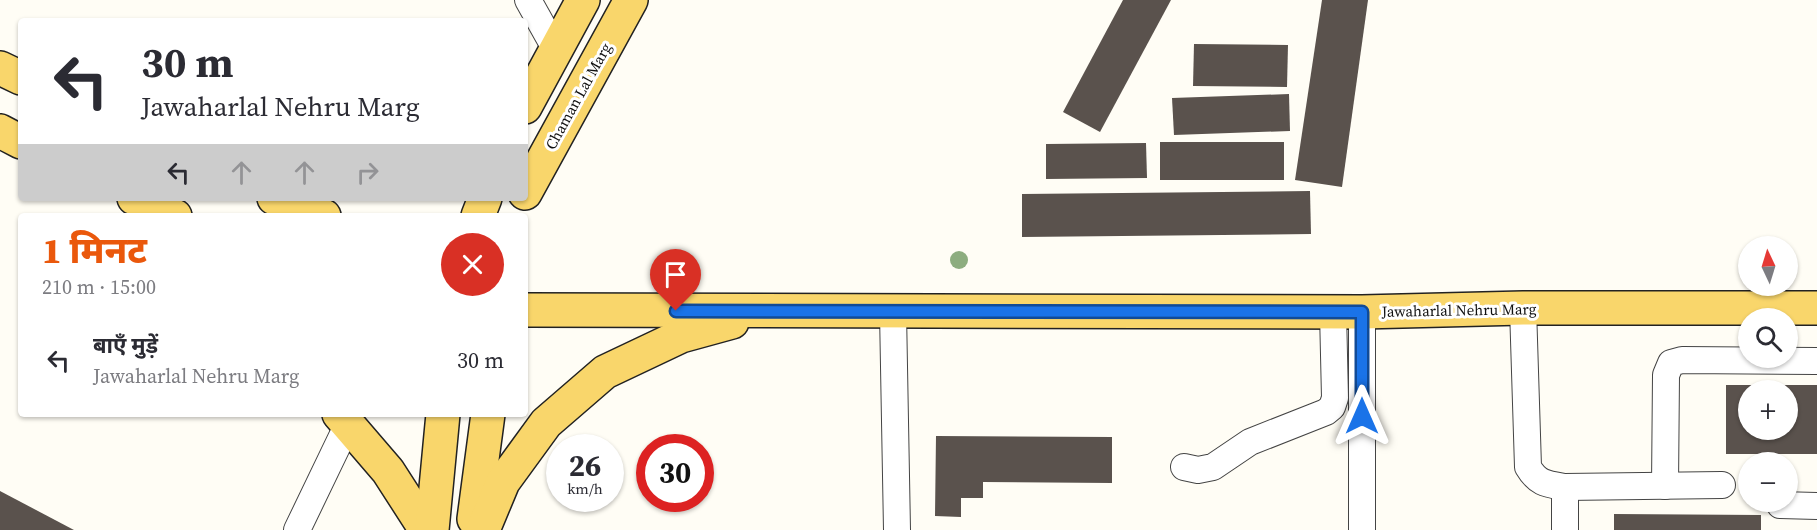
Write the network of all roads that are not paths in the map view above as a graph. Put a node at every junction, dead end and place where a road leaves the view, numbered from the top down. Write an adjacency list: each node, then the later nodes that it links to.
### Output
1 (528, 0): 4 (street)
2 (583, 0): 4 (main road)
3 (631, 0): 10 (main road, Chaman Lal Marg)
4 (556, 50): 7 (main road)
5 (0, 68): 6 (main road)
6 (18, 77)
7 (528, 101)
8 (0, 131): 9 (main road)
9 (18, 140)
10 (528, 188)
11 (141, 201): 13 (main road)
12 (282, 201): 14 (main road)
13 (169, 213)
14 (316, 213)
15 (1523, 308): 16 (main road, Jawaharlal Nehru Marg); 20 (main road, Jawaharlal Nehru Marg); 28 (street)
16 (1817, 308)
17 (528, 310): 18 (main road, Jawaharlal Nehru Marg)
18 (769, 312): 19 (main road, Jawaharlal Nehru Marg); 35 (main road)
19 (893, 312): 20 (main road, Jawaharlal Nehru Marg); 36 (street)
20 (1347, 312): 25 (street); 37 (street)
21 (1817, 361): 27 (street)
22 (443, 417): 33 (main road)
23 (488, 417): 34 (main road)
24 (344, 419): 31 (street); 32 (main road)
25 (1184, 467)
26 (1722, 485): 27 (street)
27 (1665, 486): 28 (street)
28 (1564, 487): 38 (street)
29 (1798, 505): 30 (street)
30 (1817, 506)
31 (297, 530)
32 (426, 530)
33 (432, 530)
34 (472, 530)
35 (483, 530)
36 (897, 530)
37 (1362, 530)
38 (1565, 530)

